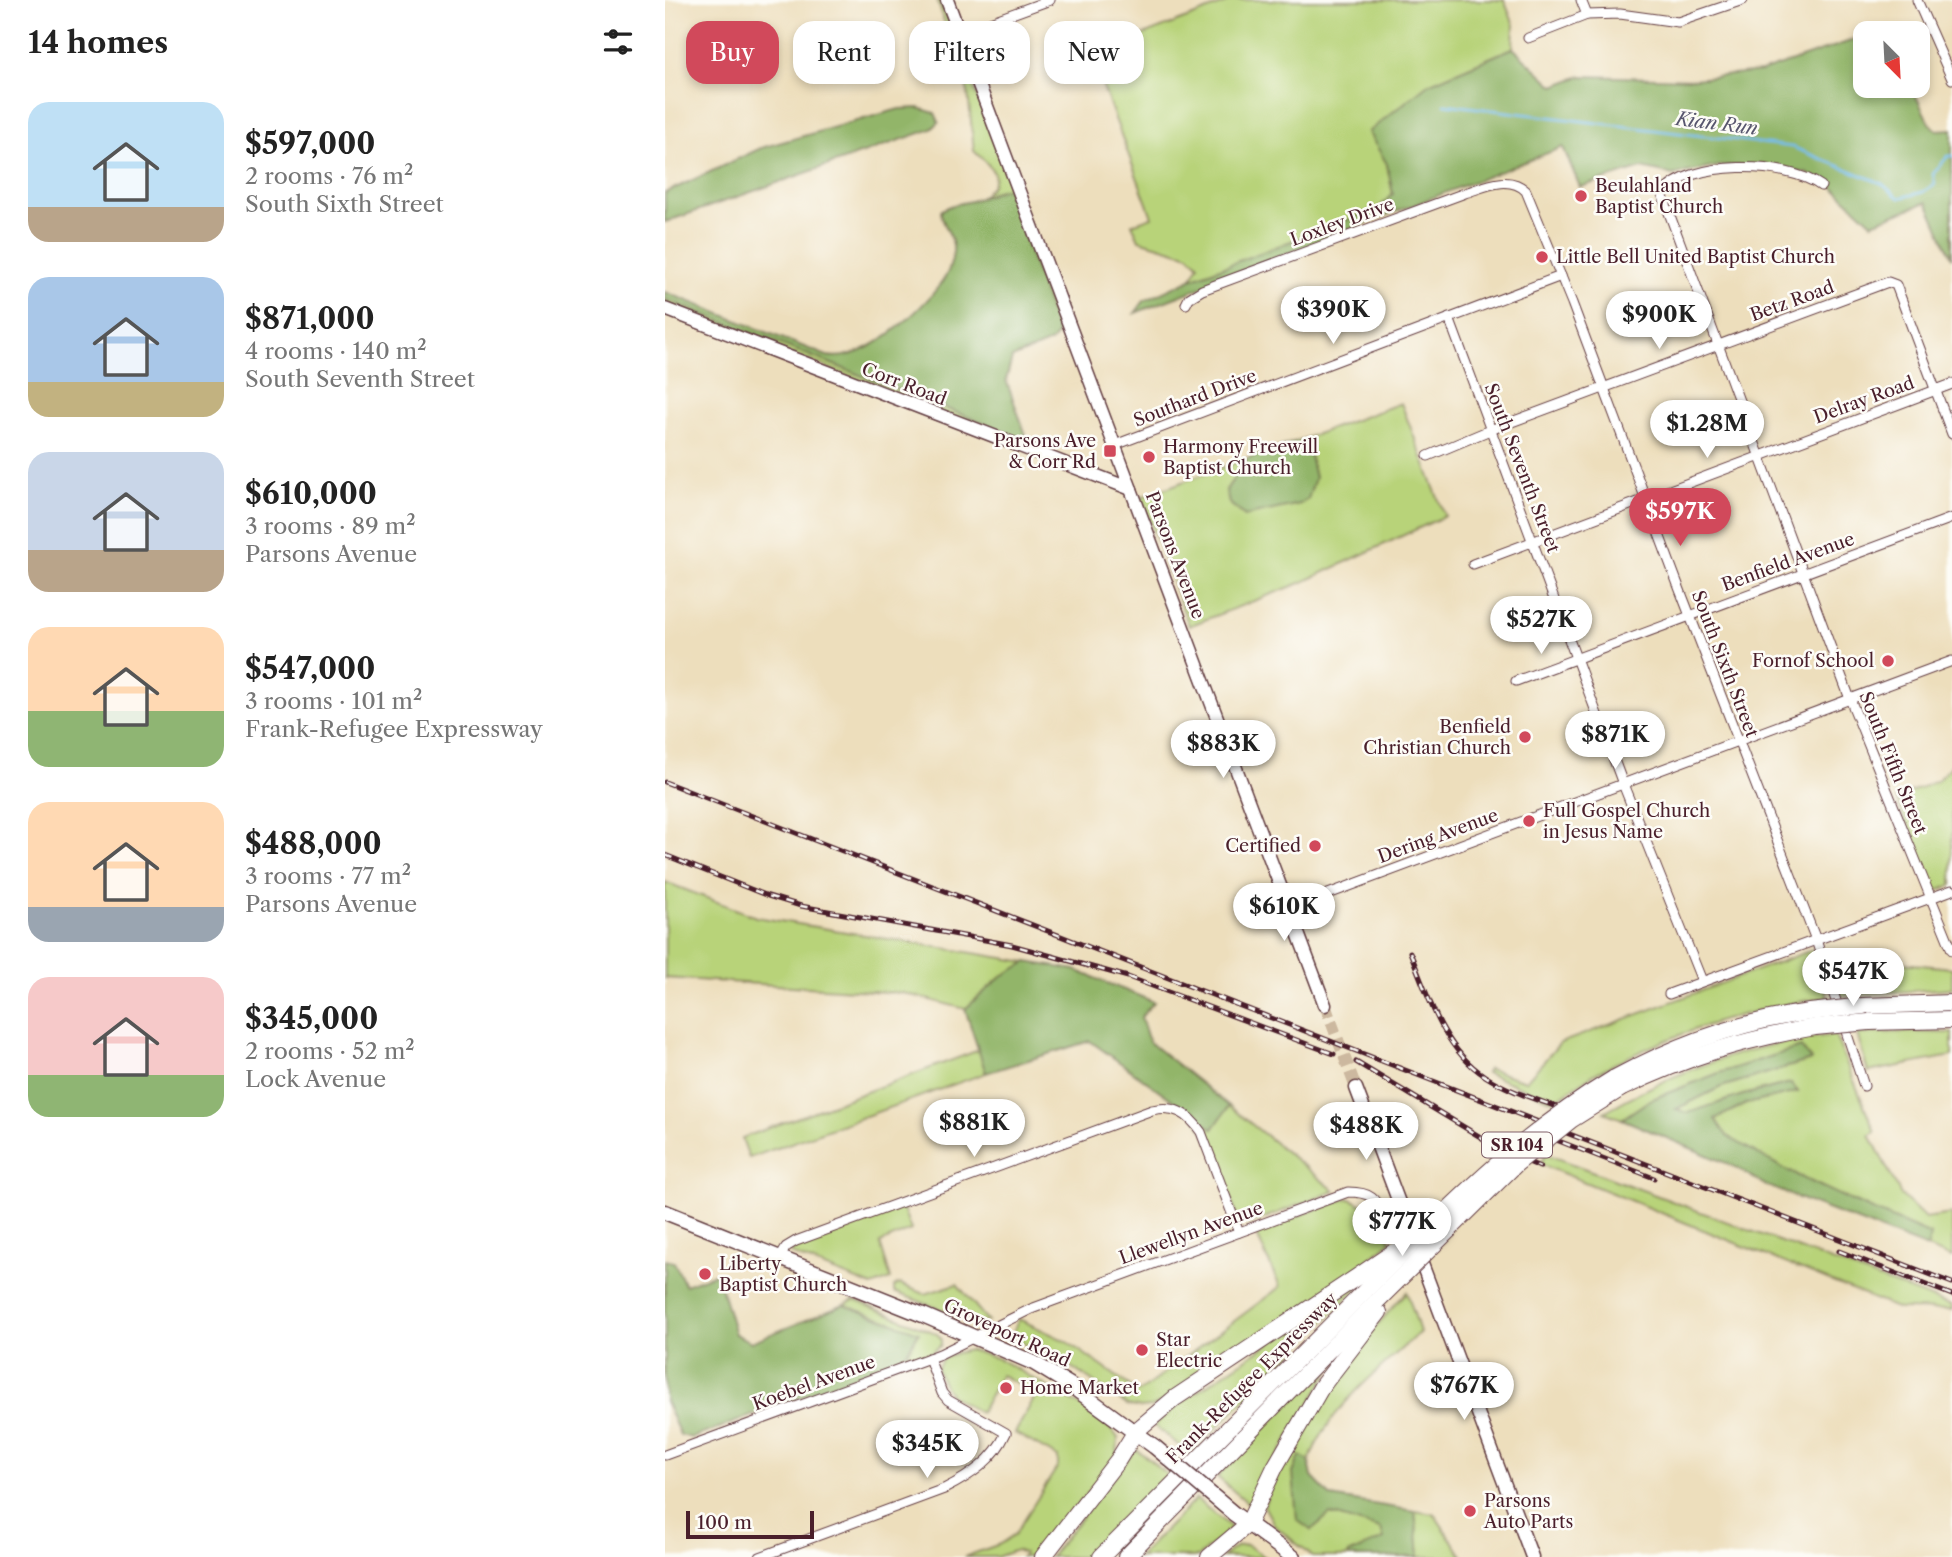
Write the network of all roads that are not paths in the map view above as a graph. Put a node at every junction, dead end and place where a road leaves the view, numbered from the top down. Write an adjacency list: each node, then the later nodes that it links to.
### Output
1 (947, 0): 7 (street, Parsons Avenue)
2 (1050, 0): 8 (street)
3 (1581, 0): 6 (street)
4 (1742, 0): 6 (street)
5 (1917, 0): 10 (street)
6 (1587, 15): 9 (street)
7 (955, 21)
8 (993, 21)
9 (1528, 38)
10 (1952, 79)
11 (979, 84): 24 (street, Parsons Avenue)
12 (1515, 182): 14 (street, South Sixth Street); 15 (street, Loxley Drive)
13 (1821, 186): 18 (street, South Fifth Street)
14 (1561, 276): 17 (street, Southard Drive); 20 (street, South Sixth Street)
15 (1187, 304)
16 (665, 309): 27 (street, Corr Road)
17 (1449, 318): 22 (street, South Seventh Street); 24 (street, Southard Drive)
18 (1718, 345): 20 (street, Betz Road); 21 (street, Betz Road); 26 (street, South Fifth Street)
19 (1952, 384): 21 (street, Delray Road)
20 (1605, 387): 22 (street, Betz Road); 28 (street, South Sixth Street)
21 (1935, 390): 23 (street); 26 (street, Delray Road)
22 (1490, 430): 25 (street, Betz Road); 30 (street, South Seventh Street)
23 (1952, 435)
24 (1115, 445): 27 (street, Parsons Avenue)
25 (1428, 456)
26 (1759, 456): 28 (street, Delray Road); 32 (street, South Fifth Street)
27 (1131, 489): 42 (street, Parsons Avenue)
28 (1646, 499): 30 (street, Delray Road); 33 (street, South Sixth Street)
29 (1952, 518): 32 (street, Benfield Avenue)
30 (1533, 541): 31 (street, Delray Road); 34 (street, South Seventh Street)
31 (1473, 564)
32 (1803, 573): 33 (street, Benfield Avenue); 37 (street, South Fifth Street)
33 (1690, 616): 34 (street, Benfield Avenue); 38 (street, South Sixth Street)
34 (1576, 658): 36 (street, Benfield Avenue); 39 (street, South Seventh Street)
35 (1952, 661): 37 (street, Dering Avenue)
36 (1516, 681)
37 (1850, 699): 38 (street, Dering Avenue); 41 (street, South Fifth Street)
38 (1738, 741): 39 (street, Dering Avenue); 43 (street, South Sixth Street)
39 (1623, 783): 42 (street, Dering Avenue); 45 (street, South Seventh Street)
40 (1952, 890): 41 (street)
41 (1930, 898): 43 (street); 44 (street, South Fifth Street)
42 (1288, 909): 48 (street, Parsons Avenue)
43 (1816, 940): 45 (street); 52 (street, South Sixth Street)
44 (1952, 950)
45 (1702, 981): 46 (street)
46 (1669, 994)
47 (1951, 1003): 49 (highway, Frank-Refugee Expressway / SR 104)
48 (1325, 1005)
49 (1866, 1014): 50 (highway, Frank-Refugee Expressway / SR 104); 51 (highway, Frank-Refugee Expressway / SR 104, bridge)
50 (1952, 1020)
51 (1617, 1083): 58 (highway, Frank-Refugee Expressway / SR 104, bridge); 58 (highway, Frank-Refugee Expressway / SR 104, bridge)
52 (1864, 1086)
53 (1356, 1088): 55 (street)
54 (665, 1212): 57 (main road, Groveport Road)
55 (1407, 1225): 56 (street, Llewellyn Avenue); 70 (street)
56 (1239, 1232): 57 (street); 59 (street, Llewellyn Avenue)
57 (780, 1257): 59 (main road, Groveport Road)
58 (1372, 1294): 61 (highway); 63 (highway); 66 (highway, Frank-Refugee Expressway / SR 104); 67 (highway, Frank-Refugee Expressway / SR 104)
59 (972, 1337): 60 (street, Koebel Avenue); 61 (main road, Groveport Road)
60 (929, 1358): 62 (street, Koebel Avenue); 64 (street)
61 (1136, 1431): 63 (main road, Groveport Road, bridge); 65 (highway)
62 (665, 1455)
63 (1248, 1524): 68 (highway); 69 (main road, Groveport Road)
64 (760, 1557)
65 (1043, 1557)
66 (1101, 1557)
67 (1126, 1557)
68 (1209, 1557)
69 (1293, 1557)
70 (1532, 1557)

